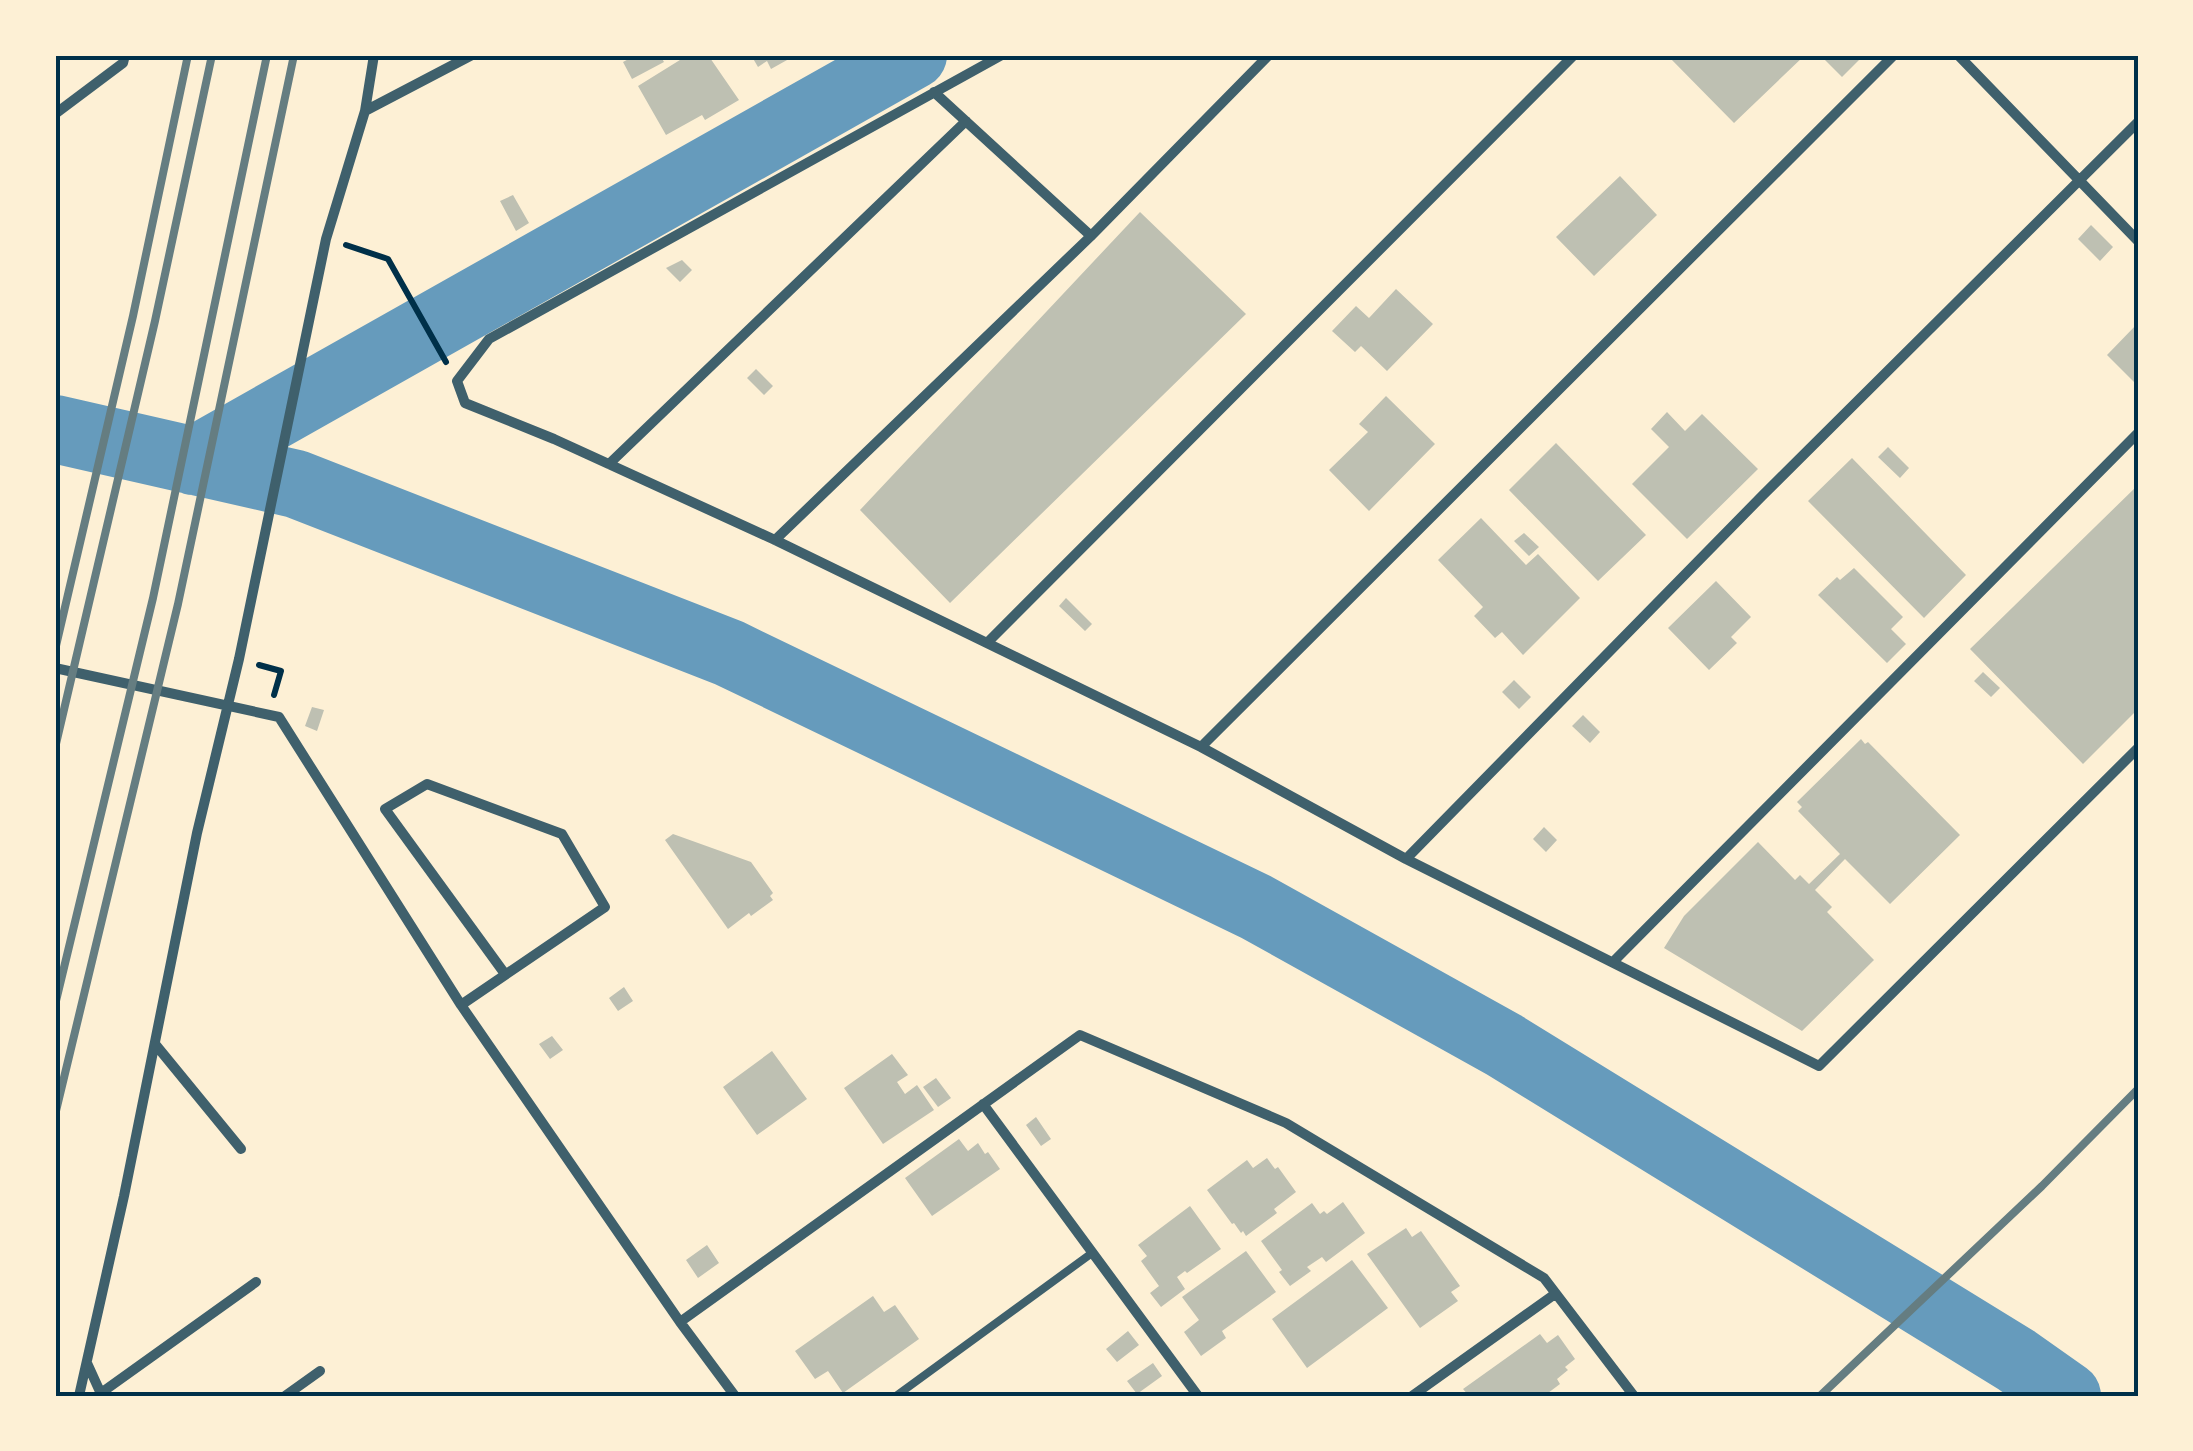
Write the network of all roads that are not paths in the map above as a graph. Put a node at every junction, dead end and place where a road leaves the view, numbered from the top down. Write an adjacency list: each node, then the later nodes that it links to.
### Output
1 (125, 55): 11 (street)
2 (374, 55): 10 (street)
3 (472, 55): 10 (street)
4 (1002, 55): 9 (street)
5 (1270, 55): 15 (street)
6 (1574, 55): 20 (street)
7 (1894, 55): 22 (street)
8 (1958, 55): 14 (street)
9 (934, 92): 12 (street); 18 (street)
10 (365, 111): 28 (street)
11 (55, 114)
12 (966, 120): 15 (street); 18 (street)
13 (2138, 122): 14 (street)
14 (2080, 180): 16 (street); 24 (street)
15 (1090, 236): 19 (street)
16 (2138, 241)
17 (2138, 434): 25 (street)
18 (609, 464): 19 (street)
19 (776, 540): 20 (street)
20 (987, 643): 22 (street)
21 (55, 668): 27 (street)
22 (1200, 748): 24 (street)
23 (2138, 748): 25 (street)
24 (1406, 859): 25 (street)
25 (1613, 962)
26 (505, 974): 26 (street); 27 (street)
27 (460, 1004): 34 (street)
28 (155, 1044): 30 (street); 35 (street)
29 (983, 1104): 31 (street); 33 (street); 34 (street)
30 (242, 1149)
31 (1092, 1253): 41 (lane); 42 (street)
32 (256, 1282): 37 (street)
33 (1555, 1294): 43 (street); 44 (street)
34 (680, 1322): 40 (street)
35 (86, 1362): 37 (street); 38 (street)
36 (320, 1371): 39 (street)
37 (102, 1395)
38 (79, 1396)
39 (284, 1396)
40 (735, 1396)
41 (896, 1396)
42 (1198, 1396)
43 (1412, 1396)
44 (1634, 1396)

